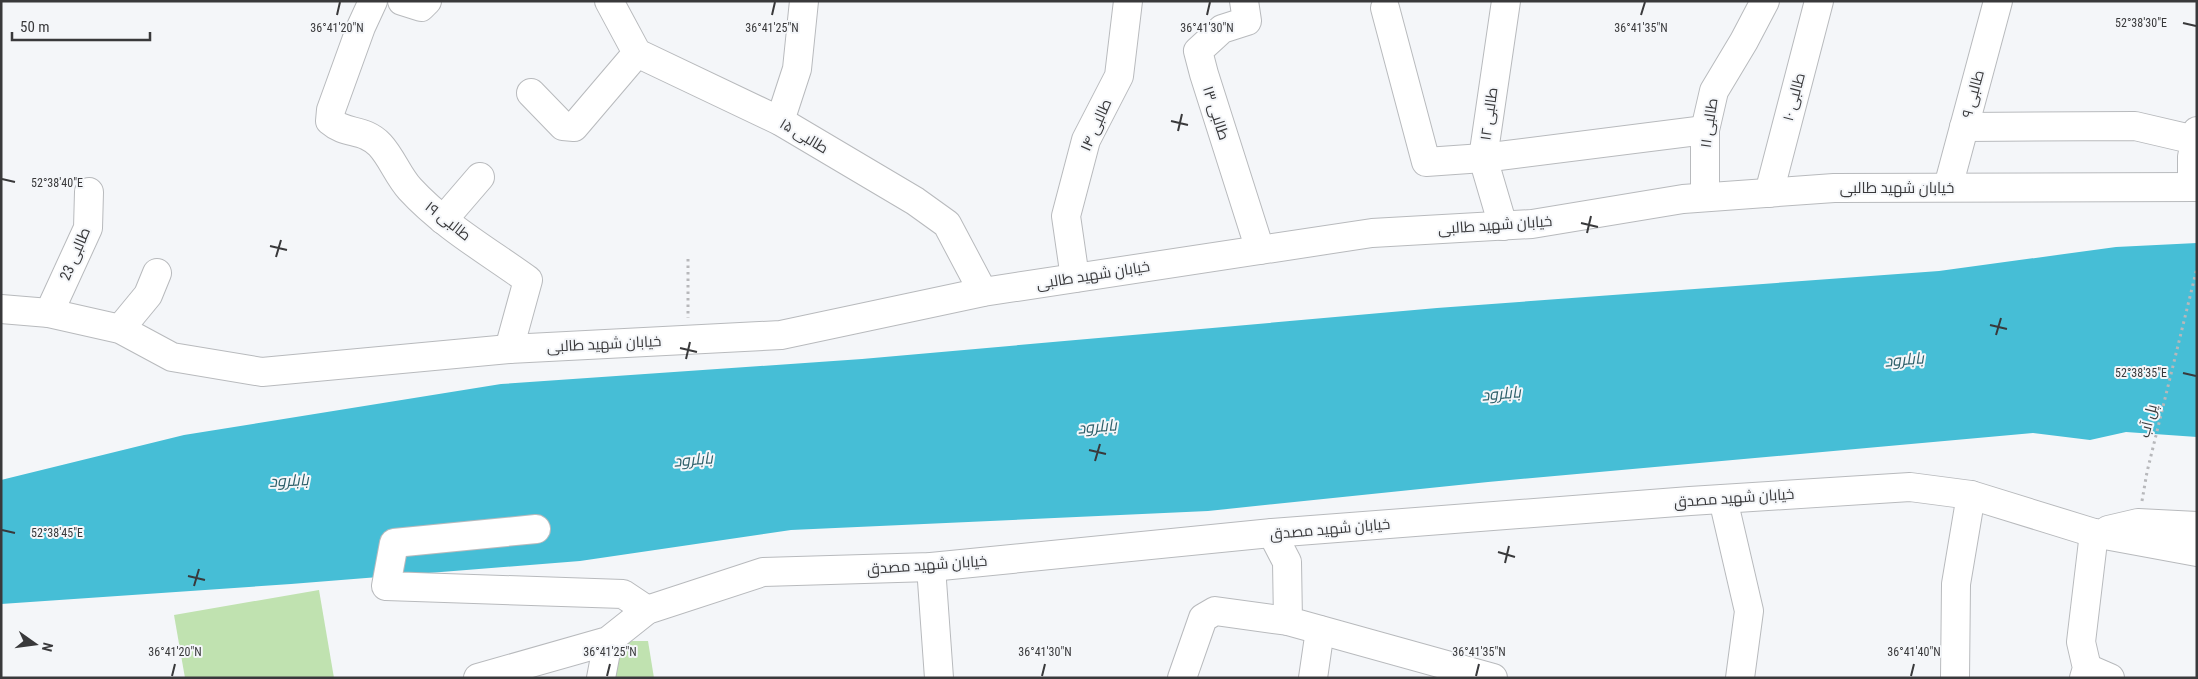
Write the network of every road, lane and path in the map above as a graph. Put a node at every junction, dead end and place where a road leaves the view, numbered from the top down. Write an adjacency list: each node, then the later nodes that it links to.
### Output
1 (373, 1): 26 (street, طالبی ۱۹)
2 (402, 1): 3 (street)
3 (427, 1)
4 (609, 1): 13 (street)
5 (804, 1): 15 (street)
6 (1128, 1): 32 (street, طالبی ۱۴)
7 (1244, 1): 28 (street, طالبی ۱۳)
8 (1506, 1): 19 (street, طالبی ۱۲)
9 (1765, 1): 17 (street, طالبی ۱۱)
10 (1819, 1): 24 (street, طالبی ۱۰)
11 (1998, 1): 16 (street, طالبی ۹)
12 (1385, 8): 19 (street)
13 (637, 53): 14 (street); 15 (street, طالبی ۱۵)
14 (531, 93)
15 (780, 121): 33 (street, طالبی ۱۵)
16 (1964, 127): 18 (street); 22 (street, طالبی ۹)
17 (1705, 130): 19 (street); 25 (street, طالبی ۱۱)
18 (2196, 135): 21 (street)
19 (1484, 158): 27 (street, طالبی ۱۲)
20 (480, 177): 26 (street)
21 (2194, 186): 22 (street, خیابان شهید طالبی)
22 (1948, 188): 24 (street, خیابان شهید طالبی)
23 (89, 192): 35 (street, طالبی 23)
24 (1768, 193): 25 (street, خیابان شهید طالبی)
25 (1705, 197): 27 (street, خیابان شهید طالبی)
26 (443, 220): 38 (street, طالبی ۱۹)
27 (1503, 226): 28 (street, خیابان شهید طالبی)
28 (1260, 250): 32 (street, خیابان شهید طالبی)
29 (688, 259): 37 (path)
30 (2197, 268): 41 (path, پل آب)
31 (157, 273): 36 (street)
32 (1075, 278): 33 (street, خیابان شهید طالبی)
33 (983, 292): 37 (street, خیابان شهید طالبی)
34 (1, 308): 35 (street, خیابان شهید طالبی)
35 (49, 313): 36 (street, خیابان شهید طالبی)
36 (120, 329): 38 (street, خیابان شهید طالبی)
37 (688, 340): 38 (street, خیابان شهید طالبی)
38 (509, 349)
39 (1971, 495): 40 (street, خیابان شهید مصدق); 45 (street, خیابان شهید مصدق); 60 (street)
40 (1723, 500): 44 (street, خیابان شهید مصدق); 59 (street)
41 (2138, 523): 42 (street); 45 (street)
42 (2197, 526)
43 (536, 529): 48 (street)
44 (1272, 533): 47 (street, خیابان شهید مصدق); 49 (street)
45 (2094, 533): 46 (street, خیابان شهید مصدق); 52 (street)
46 (2197, 552)
47 (931, 567): 48 (street, خیابان شهید مصدق); 55 (street)
48 (647, 610): 51 (street, خیابان شهید مصدق)
49 (1288, 620): 50 (street); 56 (street)
50 (1320, 630): 57 (street); 58 (street)
51 (608, 641): 53 (street, خیابان شهید مصدق); 54 (street)
52 (2094, 674)
53 (478, 678)
54 (601, 678)
55 (939, 678)
56 (1182, 678)
57 (1313, 678)
58 (1493, 678)
59 (1740, 678)
60 (1955, 678)

